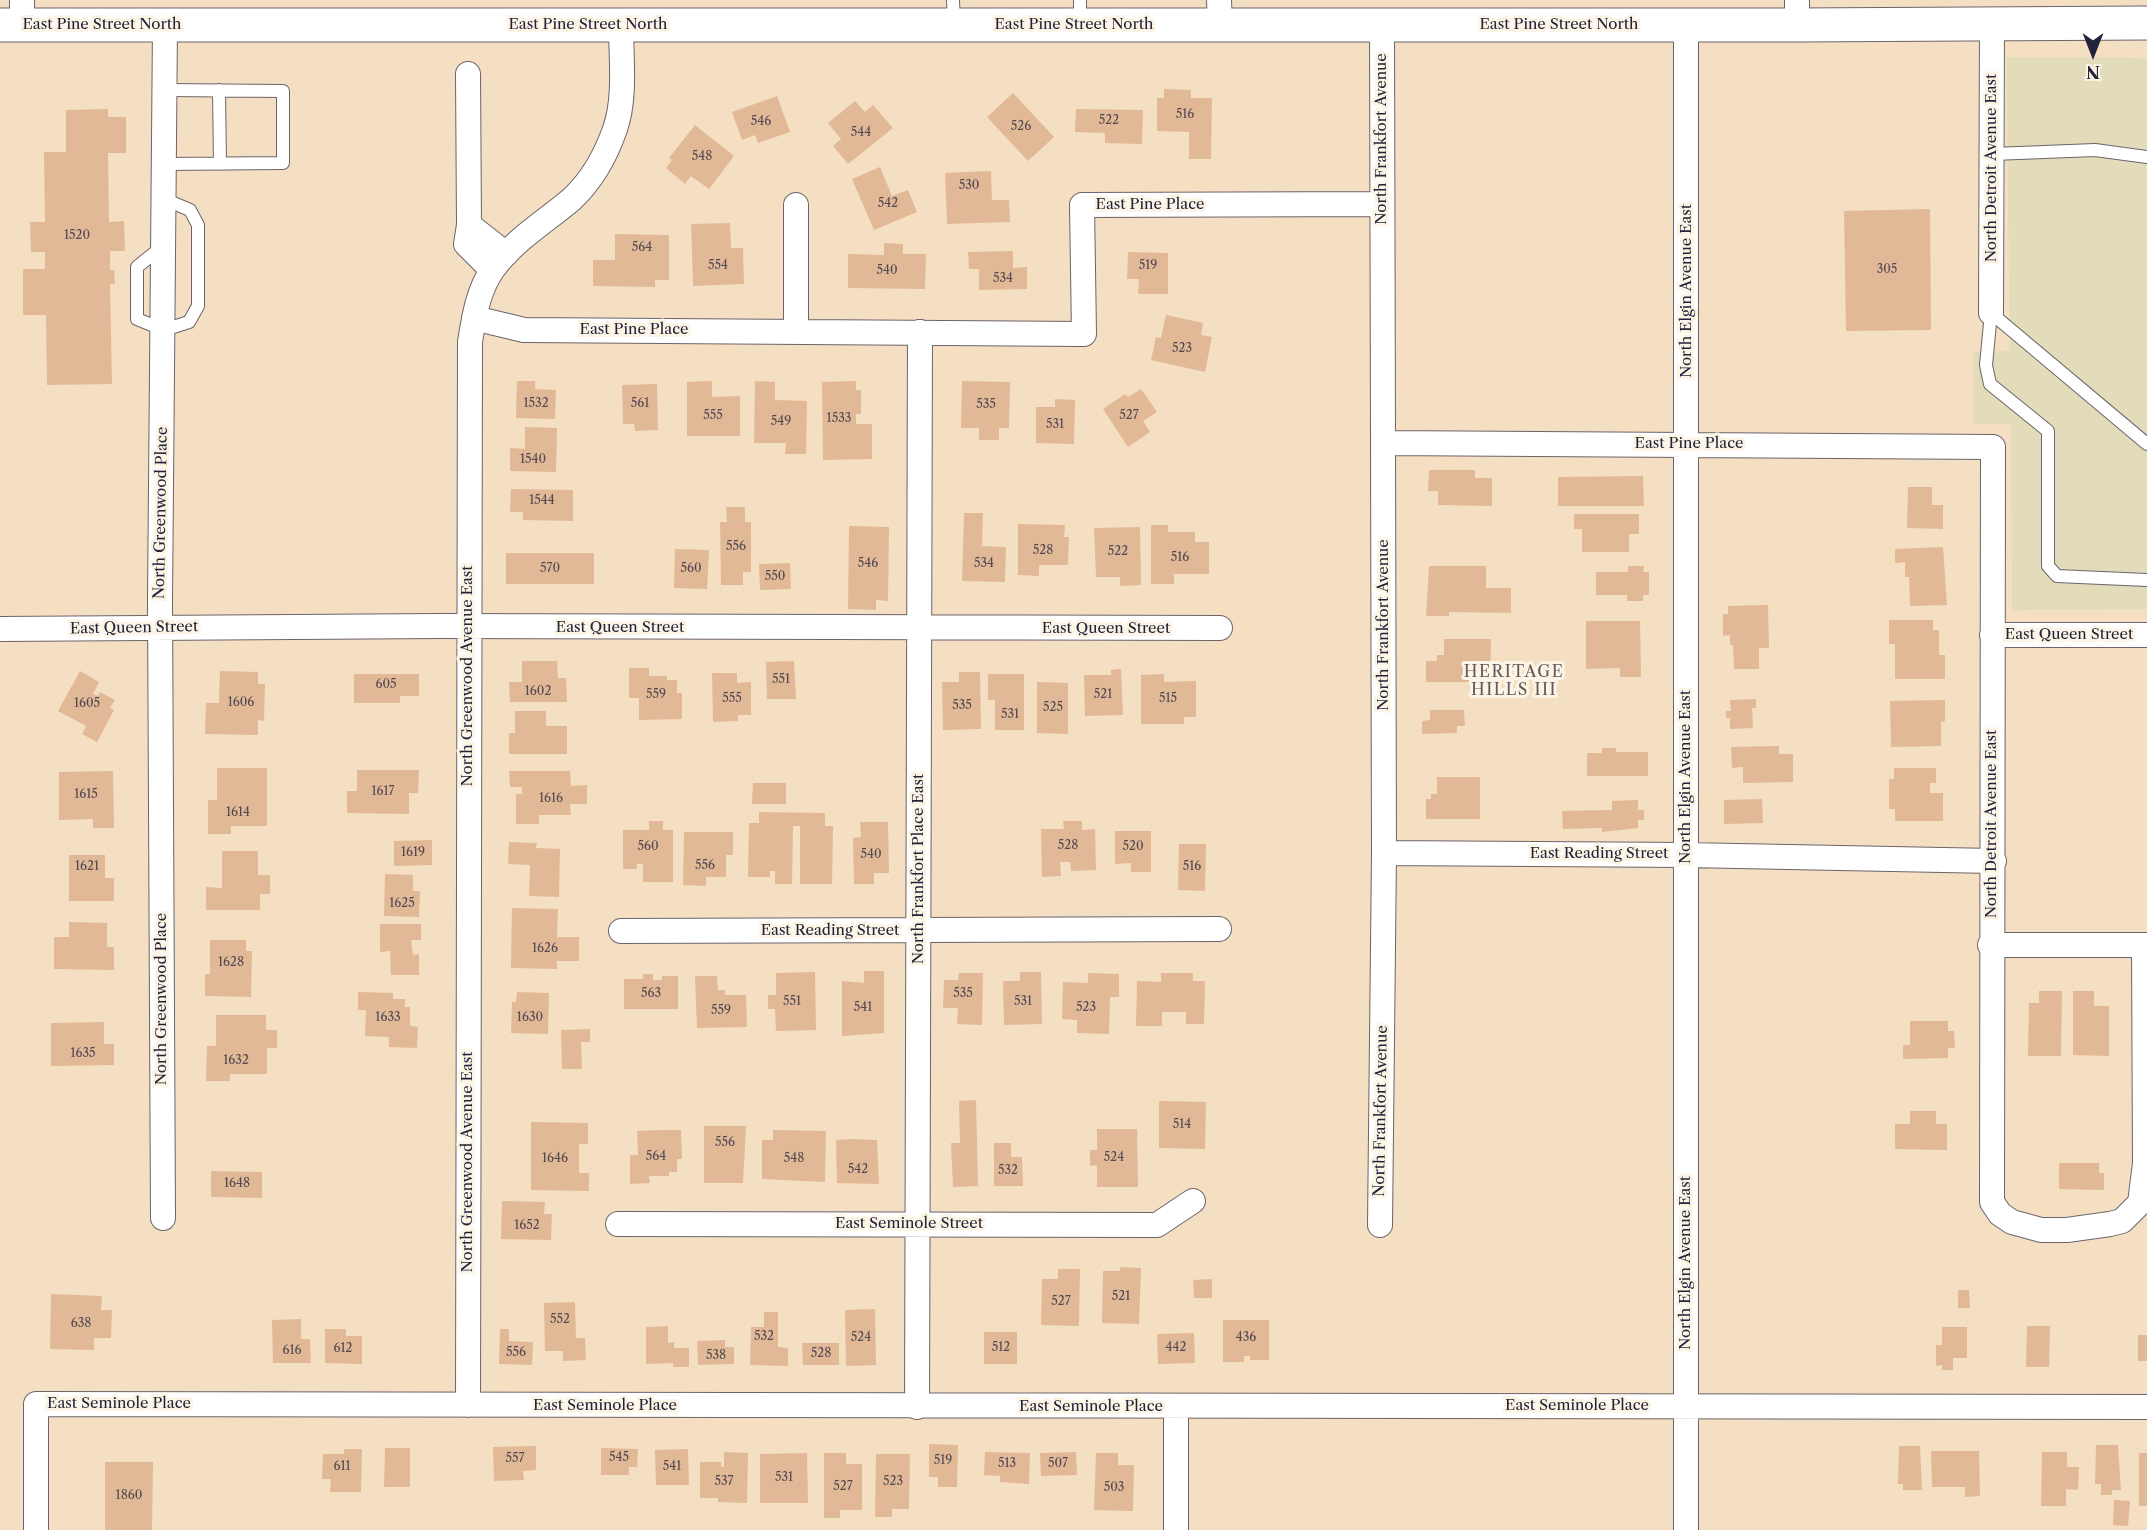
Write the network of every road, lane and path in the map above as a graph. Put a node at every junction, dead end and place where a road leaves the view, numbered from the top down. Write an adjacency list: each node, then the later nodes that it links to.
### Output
1 (621, 12): 2 (main road, East Pine Street North); 9 (main road, East Pine Street North); 22 (street, North Greenwood Avenue East)
2 (954, 13): 3 (main road, East Pine Street North)
3 (1080, 13): 4 (main road, East Pine Street North)
4 (1220, 13): 11 (main road, East Pine Street North)
5 (1797, 13): 8 (main road, East Pine Street North); 10 (main road, East Pine Street North)
6 (14, 17): 9 (main road, East Pine Street North)
7 (2147, 23): 8 (main road, East Pine Street North)
8 (1992, 24): 15 (street, North Detroit Avenue East)
9 (165, 25): 13 (street, North Greenwood Place)
10 (1686, 25): 11 (main road, East Pine Street North); 29 (street, North Elgin Avenue East)
11 (1382, 26): 20 (street, North Frankfort Avenue)
12 (468, 74): 22 (street)
13 (165, 90): 14 (lane); 17 (street, North Greenwood Place)
14 (219, 90): 18 (lane); 18 (lane)
15 (1993, 154): 16 (lane); 23 (street, North Detroit Avenue East)
16 (2147, 157)
17 (164, 164): 18 (lane); 19 (street, North Greenwood Place)
18 (220, 164)
19 (164, 199): 25 (street, North Greenwood Place); 25 (lane)
20 (1382, 204): 27 (street, East Pine Place); 28 (street, North Frankfort Avenue)
21 (796, 205): 26 (street)
22 (499, 262): 24 (street, North Greenwood Avenue East)
23 (1991, 313): 30 (lane); 32 (lane)
24 (474, 318): 26 (street, East Pine Place); 34 (street, North Greenwood Avenue East)
25 (164, 330): 33 (street, North Greenwood Place)
26 (795, 331): 27 (street, East Pine Place)
27 (920, 332): 37 (street, North Frankfort Place East)
28 (1384, 443): 29 (street, East Pine Place); 40 (street, North Frankfort Avenue)
29 (1688, 444): 31 (street, East Pine Place); 41 (street, North Elgin Avenue East)
30 (2147, 444)
31 (1993, 447): 38 (street, North Detroit Avenue East)
32 (2147, 580)
33 (160, 627): 34 (street, East Queen Street); 36 (street, East Queen Street); 50 (street, North Greenwood Place)
34 (468, 627): 37 (street, East Queen Street); 54 (street, North Greenwood Avenue East)
35 (1220, 628): 37 (street, East Queen Street)
36 (10, 629)
37 (920, 629): 44 (street, North Frankfort Place East)
38 (1992, 635): 39 (street, East Queen Street); 42 (street, North Detroit Avenue East)
39 (2147, 635)
40 (1384, 853): 41 (street, East Reading Street); 53 (street, North Frankfort Avenue)
41 (1686, 855): 42 (street, East Reading Street); 55 (street, North Elgin Avenue East)
42 (1994, 861): 46 (street, North Detroit Avenue East)
43 (1219, 929): 44 (street, East Reading Street)
44 (919, 930): 45 (street, East Reading Street); 52 (street, North Frankfort Place East)
45 (621, 931)
46 (1990, 945): 47 (street); 48 (street, North Detroit Avenue East)
47 (2145, 945): 48 (street)
48 (2146, 1139)
49 (1193, 1201): 52 (street, East Seminole Street)
50 (163, 1218)
51 (618, 1224): 52 (street, East Seminole Street)
52 (919, 1224): 56 (street, North Frankfort Place East)
53 (1380, 1225)
54 (468, 1405): 56 (street, East Seminole Place); 59 (street, East Seminole Place)
55 (1686, 1405): 57 (street, East Seminole Place); 58 (street, East Seminole Place); 61 (street, North Elgin Avenue East)
56 (916, 1407): 57 (street, East Seminole Place)
57 (1176, 1407): 60 (street)
58 (2147, 1407)
59 (36, 1530)
60 (1176, 1530)
61 (1686, 1530)

